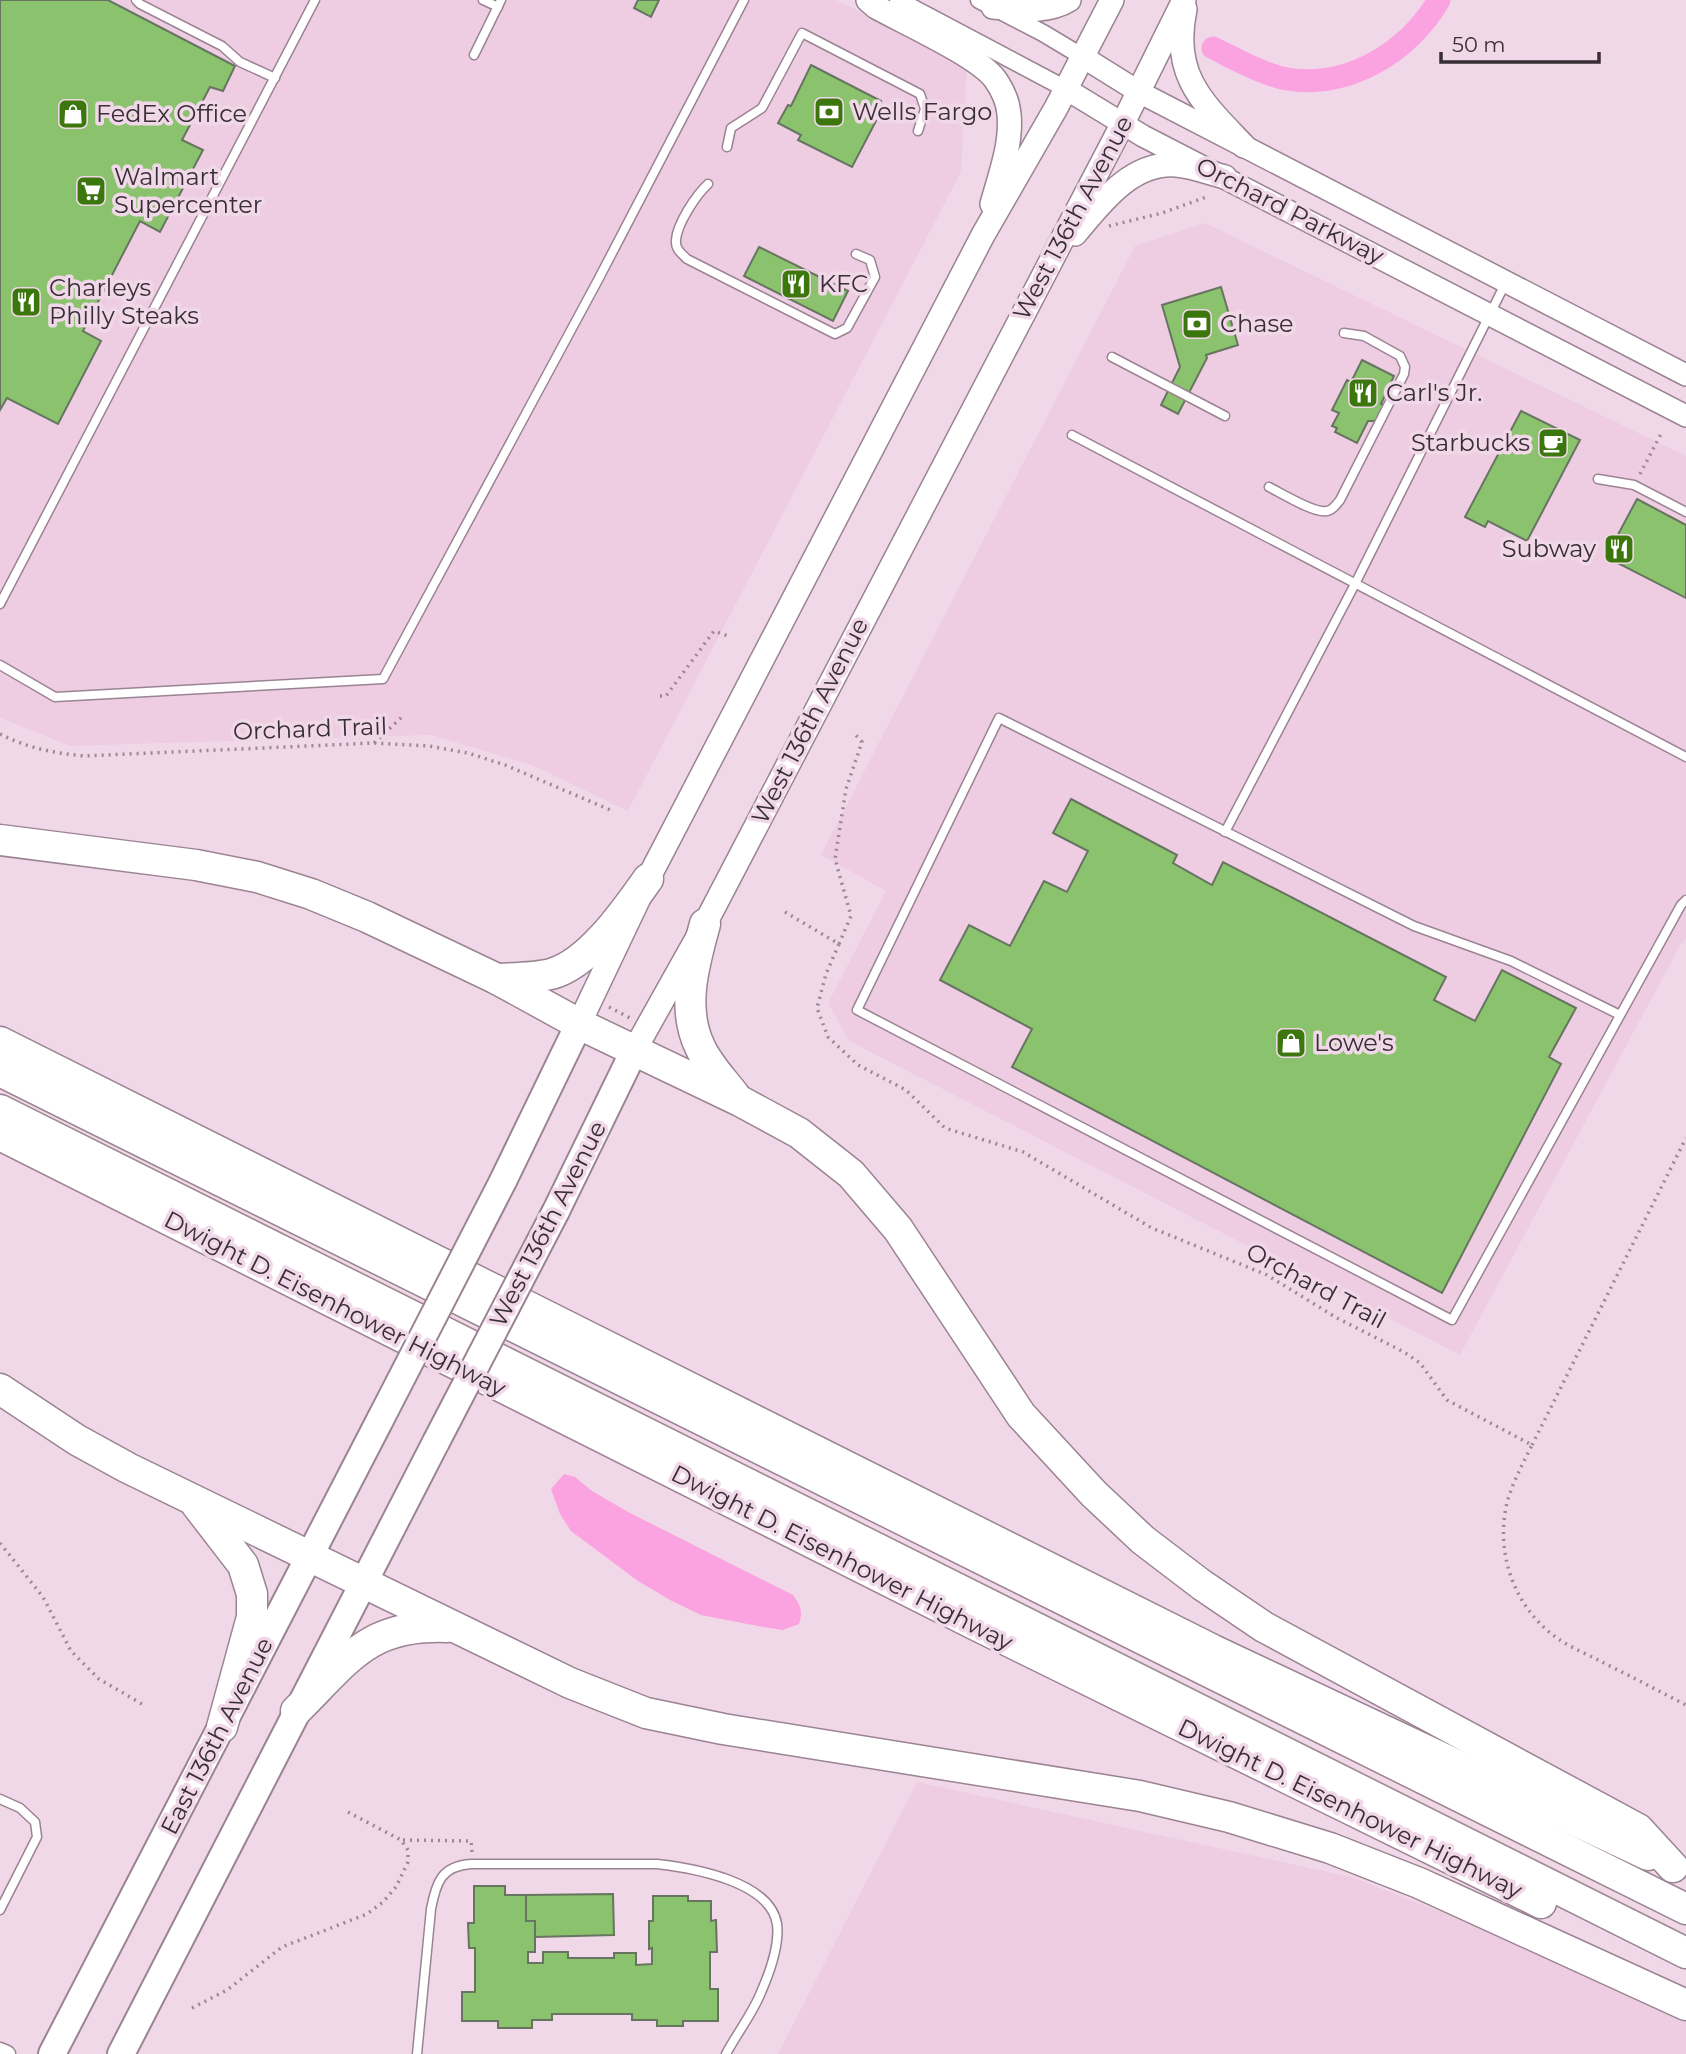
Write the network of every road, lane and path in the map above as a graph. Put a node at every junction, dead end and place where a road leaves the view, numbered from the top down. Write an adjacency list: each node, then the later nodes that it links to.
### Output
1 (136, 0): 14 (lane)
2 (315, 0): 14 (lane)
3 (483, 0): 10 (lane)
4 (744, 0): 43 (lane)
5 (868, 0): 24 (main road)
6 (898, 0): 15 (street, Orchard Parkway)
7 (1069, 0): 11 (main road)
8 (1112, 0): 13 (main road)
9 (1186, 0): 16 (main road, West 136th Avenue); 19 (main road)
10 (499, 3): 12 (lane)
11 (986, 4): 13 (street, Orchard Parkway)
12 (474, 55)
13 (1083, 57): 15 (main road); 16 (street, Orchard Parkway)
14 (275, 78): 41 (lane)
15 (1066, 89): 17 (street, Orchard Parkway); 24 (main road)
16 (1139, 92): 17 (main road, West 136th Avenue); 19 (street, Orchard Parkway)
17 (1123, 123): 22 (street, Orchard Parkway); 26 (main road, West 136th Avenue)
18 (918, 131): 20 (lane)
19 (1244, 146): 27 (street, Orchard Parkway)
20 (727, 147)
21 (708, 184): 25 (lane)
22 (1221, 185): 23 (path); 26 (main road); 28 (street, Orchard Parkway)
23 (1107, 227)
24 (984, 235): 53 (main road)
25 (856, 254)
26 (1048, 266): 56 (main road, West 136th Avenue)
27 (1507, 280): 28 (lane); 31 (street, Orchard Parkway)
28 (1490, 313): 33 (street, Orchard Parkway); 40 (lane)
29 (1345, 333): 38 (lane)
30 (1112, 358): 32 (lane)
31 (1686, 374)
32 (1225, 416)
33 (1686, 416)
34 (1662, 432): 36 (path)
35 (1072, 435): 40 (lane)
36 (1638, 478)
37 (1598, 480): 39 (lane)
38 (1269, 487)
39 (1686, 512)
40 (1355, 584): 49 (lane); 51 (lane)
41 (0, 604)
42 (728, 636): 44 (path)
43 (0, 665)
44 (660, 696)
45 (403, 716): 48 (path)
46 (853, 732): 57 (path, Orchard Trail)
47 (0, 734): 48 (path, Orchard Trail)
48 (374, 743): 50 (path, Orchard Trail)
49 (1686, 757)
50 (613, 811)
51 (1225, 832): 60 (lane); 60 (lane)
52 (0, 840): 58 (highway)
53 (648, 879): 58 (highway); 62 (main road)
54 (1686, 900): 60 (lane)
55 (785, 912): 57 (path)
56 (705, 924): 64 (main road, West 136th Avenue); 66 (highway)
57 (839, 944): 71 (path, Orchard Trail)
58 (497, 979): 62 (highway)
59 (609, 1007): 61 (path)
60 (1620, 1015)
61 (635, 1020)
62 (579, 1024): 64 (highway); 74 (main road, East 136th Avenue, bridge)
63 (0, 1042): 85 (highway)
64 (634, 1051): 66 (highway); 75 (main road, West 136th Avenue, bridge)
65 (0, 1070): 86 (highway)
66 (740, 1101): 85 (highway)
67 (0, 1110): 88 (highway)
68 (0, 1135): 89 (highway, Dwight D. Eisenhower Highway)
69 (1686, 1138): 71 (path)
70 (0, 1389): 72 (highway)
71 (1532, 1445): 78 (path)
72 (194, 1501): 74 (highway); 80 (highway)
73 (0, 1544): 77 (path)
74 (309, 1556): 75 (highway); 80 (main road, East 136th Avenue)
75 (363, 1583): 76 (highway); 79 (main road)
76 (456, 1628): 79 (highway); 90 (highway)
77 (142, 1704)
78 (1686, 1705)
79 (296, 1712): 95 (main road)
80 (222, 1727): 94 (main road, East 136th Avenue)
81 (0, 1799): 87 (lane)
82 (344, 1810): 83 (path)
83 (401, 1840): 84 (path); 91 (path)
84 (471, 1864): 96 (lane); 97 (lane)
85 (1680, 1870)
86 (1686, 1909)
87 (0, 1910)
88 (1686, 1953)
89 (1686, 1975)
90 (1686, 2005)
91 (192, 2008)
92 (0, 2050): 93 (street)
93 (7, 2054)
94 (52, 2054)
95 (121, 2054)
96 (417, 2054)
97 (726, 2054)

